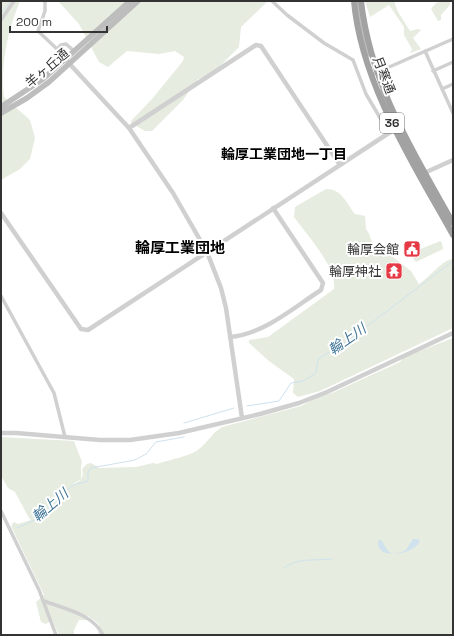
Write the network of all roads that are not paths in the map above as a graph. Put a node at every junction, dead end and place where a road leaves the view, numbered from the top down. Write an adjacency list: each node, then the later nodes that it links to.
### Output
1 (14, 1): 8 (street)
2 (46, 1): 10 (street)
3 (130, 1): 10 (main road, 羊ヶ丘通)
4 (138, 1): 12 (main road, 羊ヶ丘通)
5 (272, 1): 22 (street)
6 (354, 1): 15 (highway, 月寒通 / 36)
7 (359, 1): 15 (highway, 月寒通 / 36)
8 (1, 20)
9 (453, 39): 11 (street)
10 (74, 51): 12 (main road, 羊ヶ丘通)
11 (425, 51): 14 (street); 15 (street)
12 (67, 62): 18 (main road, 羊ヶ丘通); 19 (main road, 羊ヶ丘通); 21 (street)
13 (453, 62): 14 (street)
14 (433, 71): 17 (street)
15 (374, 74): 22 (highway, 月寒通 / 36); 25 (highway, 月寒通 / 36)
16 (453, 84): 17 (street)
17 (442, 89): 20 (street)
18 (1, 108)
19 (1, 113)
20 (453, 113)
21 (129, 128): 24 (street); 30 (street)
22 (392, 131): 24 (street); 25 (highway, 月寒通 / 36)
23 (453, 160): 25 (street)
24 (340, 166): 26 (street)
25 (423, 174): 28 (highway, 月寒通 / 36); 29 (highway, 月寒通 / 36)
26 (273, 208): 30 (street); 33 (street)
27 (1, 213): 30 (street)
28 (453, 223)
29 (453, 235)
30 (207, 252): 33 (street)
31 (1, 296): 36 (street)
32 (453, 333): 34 (street)
33 (230, 337): 34 (street)
34 (242, 418): 36 (street)
35 (1, 433): 36 (street)
36 (65, 437)
37 (1, 511): 38 (street)
38 (44, 601): 39 (street); 40 (street)
39 (56, 635)
40 (104, 635)

